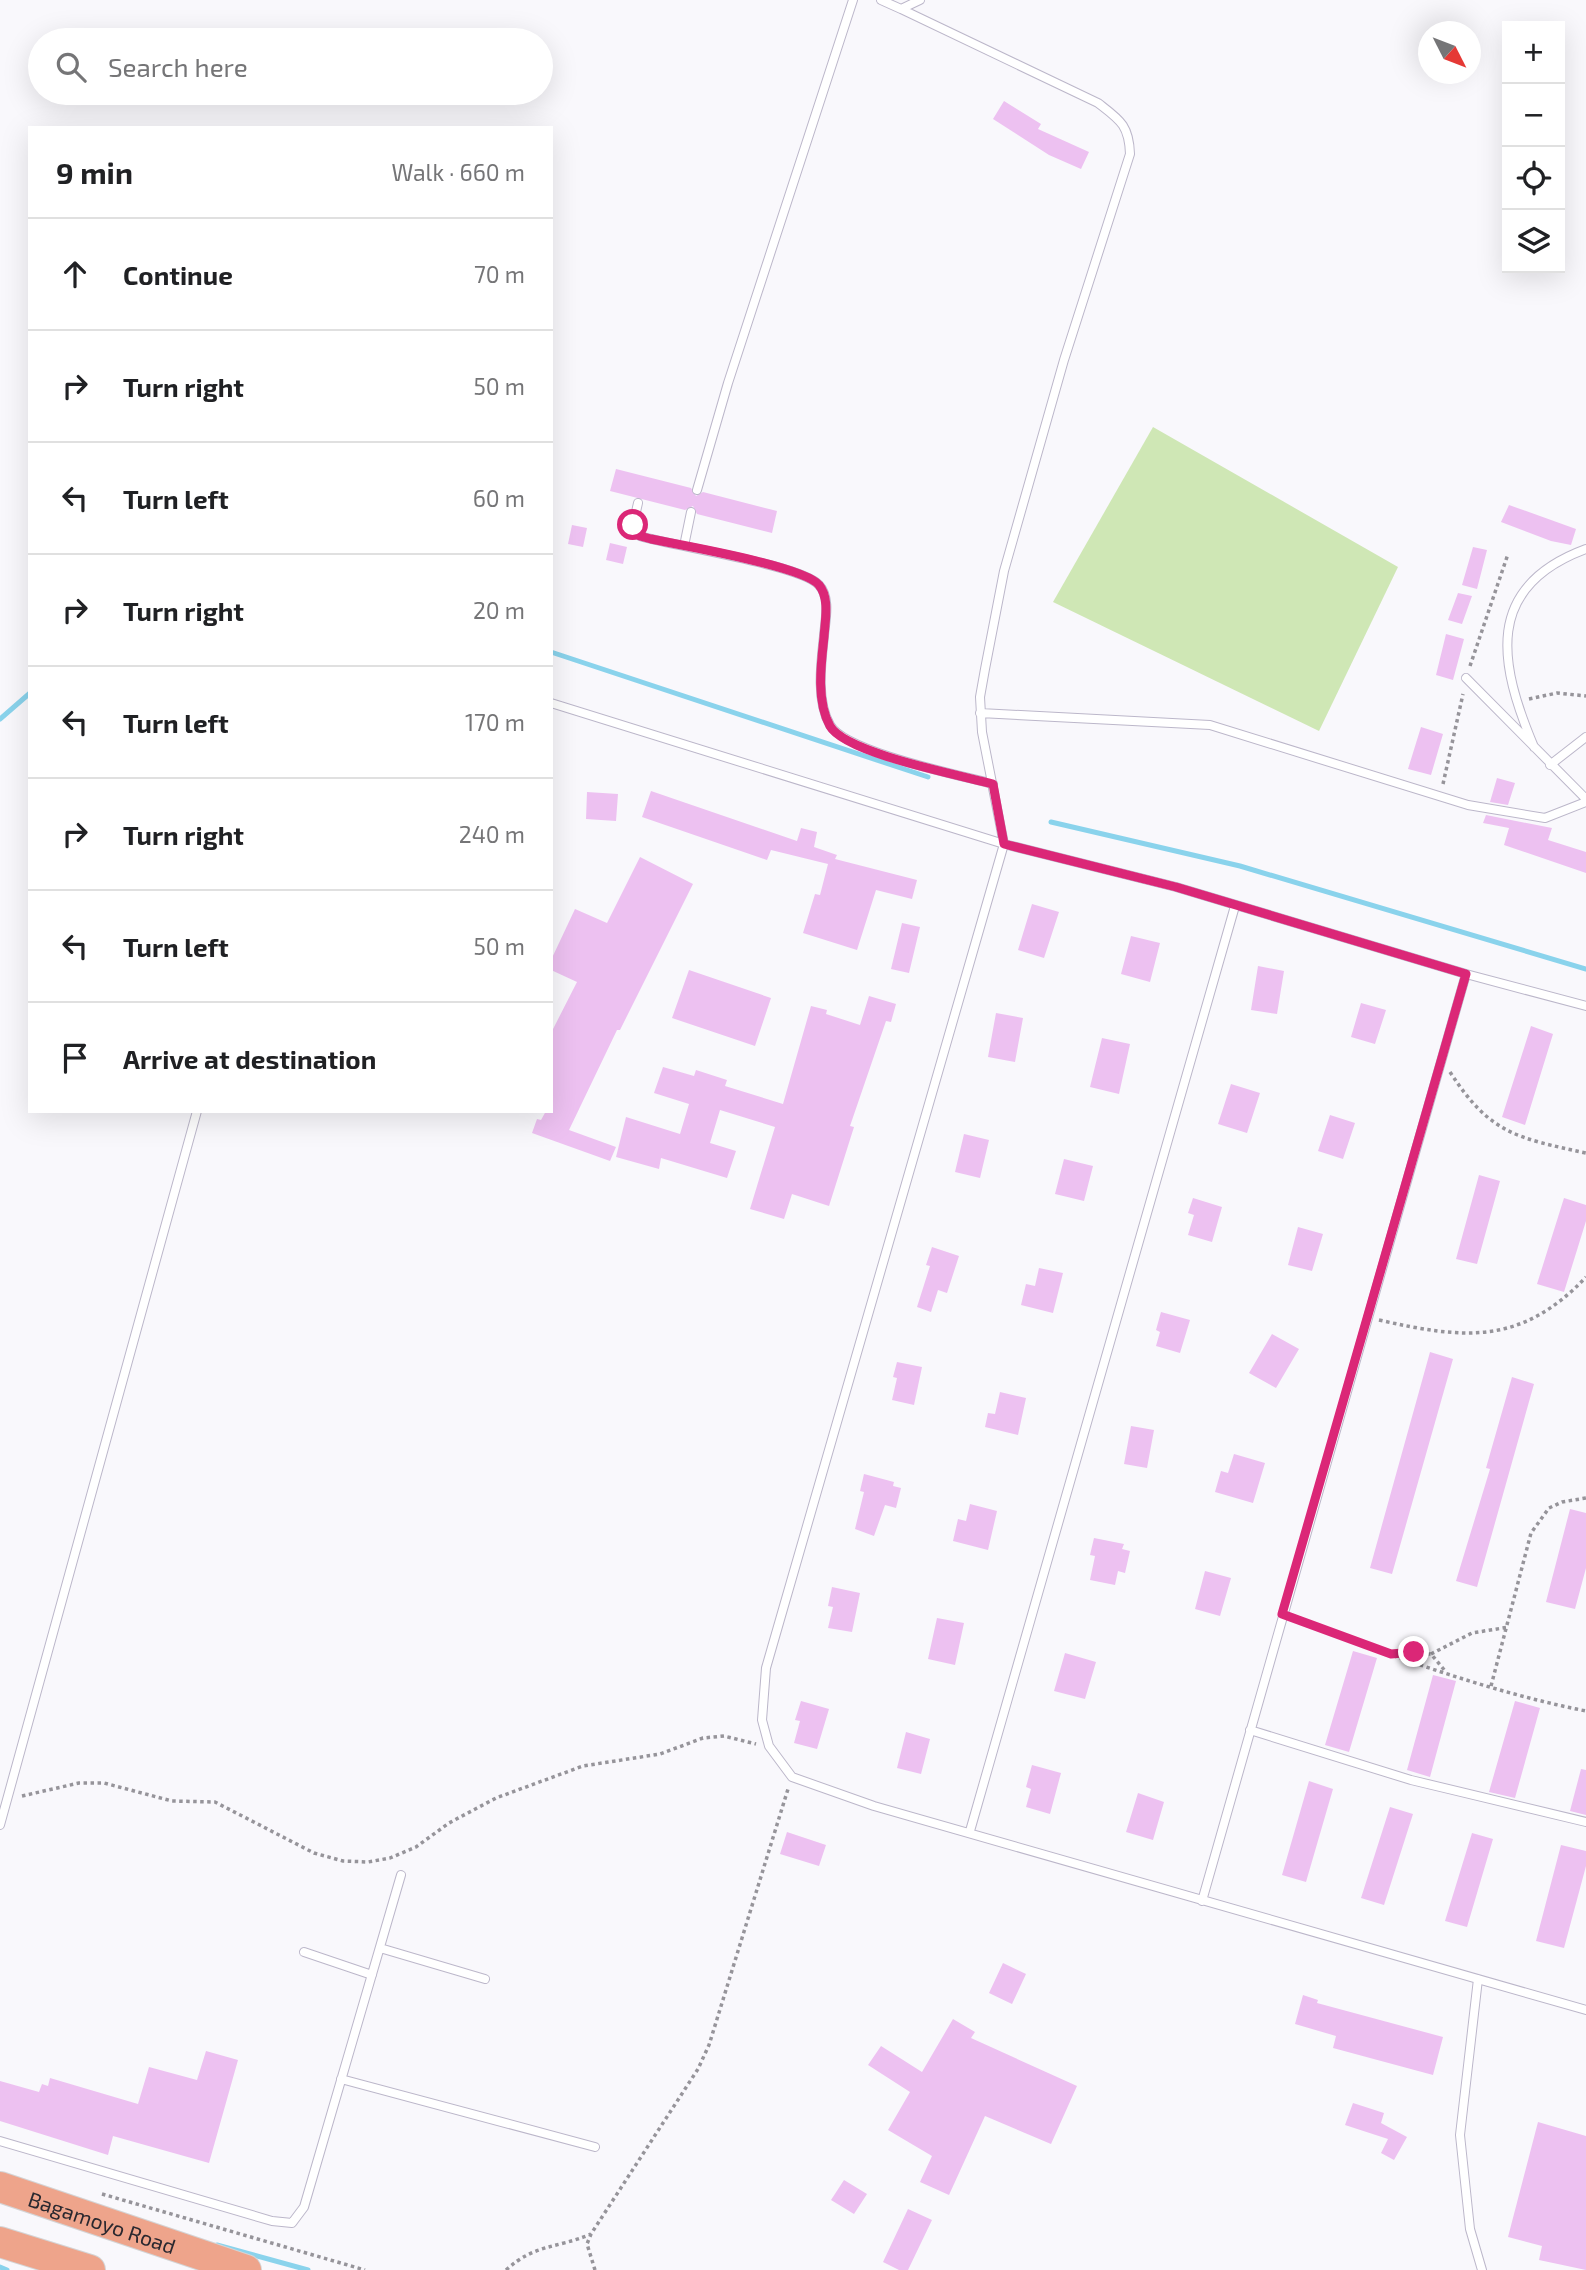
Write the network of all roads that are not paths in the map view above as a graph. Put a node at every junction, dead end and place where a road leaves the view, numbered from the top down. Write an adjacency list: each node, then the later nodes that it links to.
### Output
1 (853, 0): 5 (lane)
2 (881, 0): 4 (lane)
3 (920, 0): 4 (lane)
4 (901, 9): 12 (lane)
5 (697, 490)
6 (638, 503): 8 (lane)
7 (691, 512): 8 (lane)
8 (684, 546): 16 (lane)
9 (1586, 549): 14 (lane)
10 (1466, 678): 14 (lane)
11 (553, 704): 18 (lane)
12 (980, 713): 16 (lane); 17 (lane)
13 (1586, 737): 15 (lane)
14 (1534, 747): 15 (lane)
15 (1550, 765): 17 (lane)
16 (993, 784): 18 (lane)
17 (1586, 801)
18 (1004, 844): 19 (lane); 26 (lane)
19 (1235, 906): 20 (lane); 26 (lane)
20 (1466, 974): 21 (lane); 23 (lane)
21 (1586, 1006)
22 (196, 1113): 25 (lane)
23 (1250, 1730): 24 (lane); 28 (lane)
24 (1586, 1822)
25 (0, 1825)
26 (970, 1831): 28 (lane)
27 (401, 1875): 29 (lane)
28 (1202, 1901): 33 (lane)
29 (380, 1948): 31 (lane); 32 (lane)
30 (304, 1952): 31 (lane)
31 (372, 1975): 35 (lane)
32 (485, 1979)
33 (1478, 1979): 34 (lane); 42 (lane)
34 (1586, 2010)
35 (341, 2079): 36 (lane); 37 (lane)
36 (0, 2141)
37 (595, 2147)
38 (0, 2187): 41 (highway, Bagamoyo Road)
39 (0, 2242): 40 (highway)
40 (90, 2270)
41 (246, 2270)
42 (1482, 2270)

